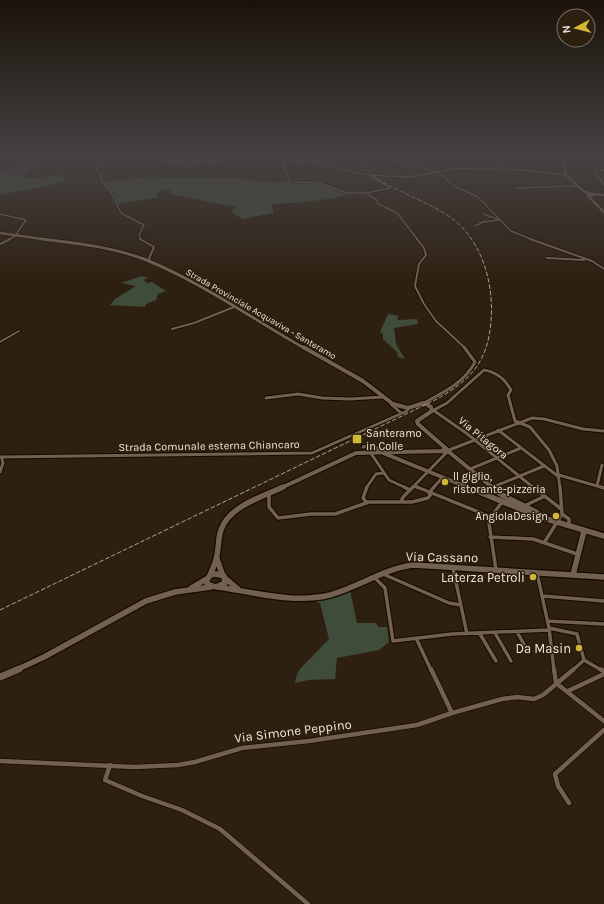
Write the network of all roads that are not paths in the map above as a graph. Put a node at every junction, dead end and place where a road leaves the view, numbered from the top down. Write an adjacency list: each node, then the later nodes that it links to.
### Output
1 (113, 197): 16 (street)
2 (373, 197): 26 (street)
3 (478, 197): 10 (street)
4 (589, 197): 6 (main road)
5 (592, 197): 6 (main road)
6 (595, 203): 7 (main road)
7 (604, 212)
8 (0, 214): 13 (street)
9 (483, 214): 10 (street)
10 (498, 219): 11 (street); 17 (street)
11 (475, 226)
12 (0, 233): 13 (main road, Strada Provinciale Acquaviva - Santeramo)
13 (16, 235): 14 (street); 16 (main road, Strada Provinciale Acquaviva - Santeramo)
14 (0, 244)
15 (547, 258): 17 (street)
16 (148, 260): 19 (main road, Strada Provinciale Acquaviva - Santeramo)
17 (590, 260): 18 (street)
18 (604, 269)
19 (234, 307): 20 (street); 23 (main road, Strada Provinciale Acquaviva - Santeramo)
20 (172, 329)
21 (19, 331): 22 (street)
22 (0, 342)
23 (383, 397): 24 (street); 25 (main road, Strada Provinciale Acquaviva - Santeramo)
24 (266, 398)
25 (390, 402): 27 (main road, Strada Provinciale Acquaviva - Santeramo); 29 (street)
26 (424, 403): 27 (main road); 28 (main road)
27 (408, 408): 29 (street, Strada Comunale esterna Chiancaro)
28 (433, 410): 30 (street); 33 (street, Via Pitagora); 36 (main road)
29 (401, 413): 39 (street, Strada Comunale esterna Chiancaro)
30 (517, 422): 31 (street); 32 (street); 47 (street)
31 (498, 430): 33 (street); 35 (street)
32 (604, 431)
33 (475, 441): 36 (street); 40 (street, Via Pitagora)
34 (363, 447): 38 (street)
35 (521, 448): 40 (street); 42 (street)
36 (447, 451): 38 (main road); 43 (main road); 45 (street)
37 (370, 452): 38 (main road); 46 (street); 56 (main road)
38 (381, 452): 45 (main road)
39 (1, 458): 44 (street)
40 (495, 458): 43 (street); 48 (street, Via Pitagora)
41 (602, 465): 51 (street)
42 (544, 466): 47 (street); 48 (street)
43 (470, 469): 52 (main road)
44 (0, 472)
45 (428, 472): 49 (main road); 50 (street)
46 (384, 473): 54 (street); 58 (street)
47 (559, 476): 51 (street); 62 (street)
48 (518, 477): 52 (street); 57 (street, Via Pitagora)
49 (442, 478): 55 (street); 60 (main road)
50 (414, 486): 54 (street); 55 (street)
51 (597, 486): 53 (street)
52 (493, 487): 61 (main road)
53 (604, 488)
54 (410, 490): 59 (street)
55 (430, 493): 59 (street); 64 (street)
56 (269, 494): 58 (street); 73 (main road)
57 (543, 497): 61 (street); 62 (street, Via Pitagora)
58 (368, 502): 59 (street)
59 (401, 502)
60 (502, 502): 64 (street); 65 (main road)
61 (524, 506): 65 (main road)
62 (561, 509): 63 (street)
63 (562, 514): 66 (street); 67 (street)
64 (491, 517): 70 (street)
65 (540, 517): 66 (main road)
66 (556, 522): 67 (main road); 71 (street)
67 (568, 526): 68 (main road)
68 (584, 531): 69 (main road); 72 (main road)
69 (604, 536)
70 (490, 537): 71 (street); 75 (street)
71 (544, 543): 72 (street)
72 (577, 554): 78 (main road)
73 (217, 559): 79 (main road); 80 (main road)
74 (453, 568): 75 (main road, Via Cassano); 77 (main road, Via Cassano); 89 (street)
75 (496, 570): 76 (main road, Via Cassano)
76 (537, 573): 78 (main road, Via Cassano); 87 (street)
77 (383, 574): 81 (main road, Via Cassano); 89 (street)
78 (573, 575): 82 (main road, Via Cassano)
79 (209, 576): 80 (main road); 83 (main road); 85 (main road)
80 (224, 577): 84 (main road); 86 (main road)
81 (374, 577): 86 (main road, Via Cassano); 97 (street)
82 (604, 577)
83 (211, 587): 84 (main road); 85 (main road)
84 (218, 587): 86 (main road, Via Cassano)
85 (190, 589): 104 (main road)
86 (238, 589)
87 (543, 596): 88 (street); 90 (street)
88 (604, 601)
89 (461, 605): 95 (street)
90 (547, 621): 91 (street); 92 (street)
91 (604, 624)
92 (549, 629): 93 (street); 99 (street); 105 (street)
93 (517, 632): 94 (street); 98 (street)
94 (495, 633): 96 (street); 101 (street)
95 (467, 634): 96 (street); 97 (street)
96 (480, 634): 100 (street)
97 (416, 638): 107 (street)
98 (529, 653)
99 (584, 660): 102 (street); 105 (street, Via Simone Peppino)
100 (496, 661)
101 (512, 661)
102 (604, 671)
103 (604, 674): 106 (street)
104 (0, 677)
105 (556, 683): 106 (street); 107 (street, Via Simone Peppino)
106 (568, 692): 108 (street)
107 (452, 713): 111 (street, Via Simone Peppino)
108 (604, 721)
109 (604, 730): 112 (street)
110 (0, 761): 111 (street, Via Simone Peppino)
111 (110, 765): 113 (street)
112 (569, 803)
113 (308, 904)

